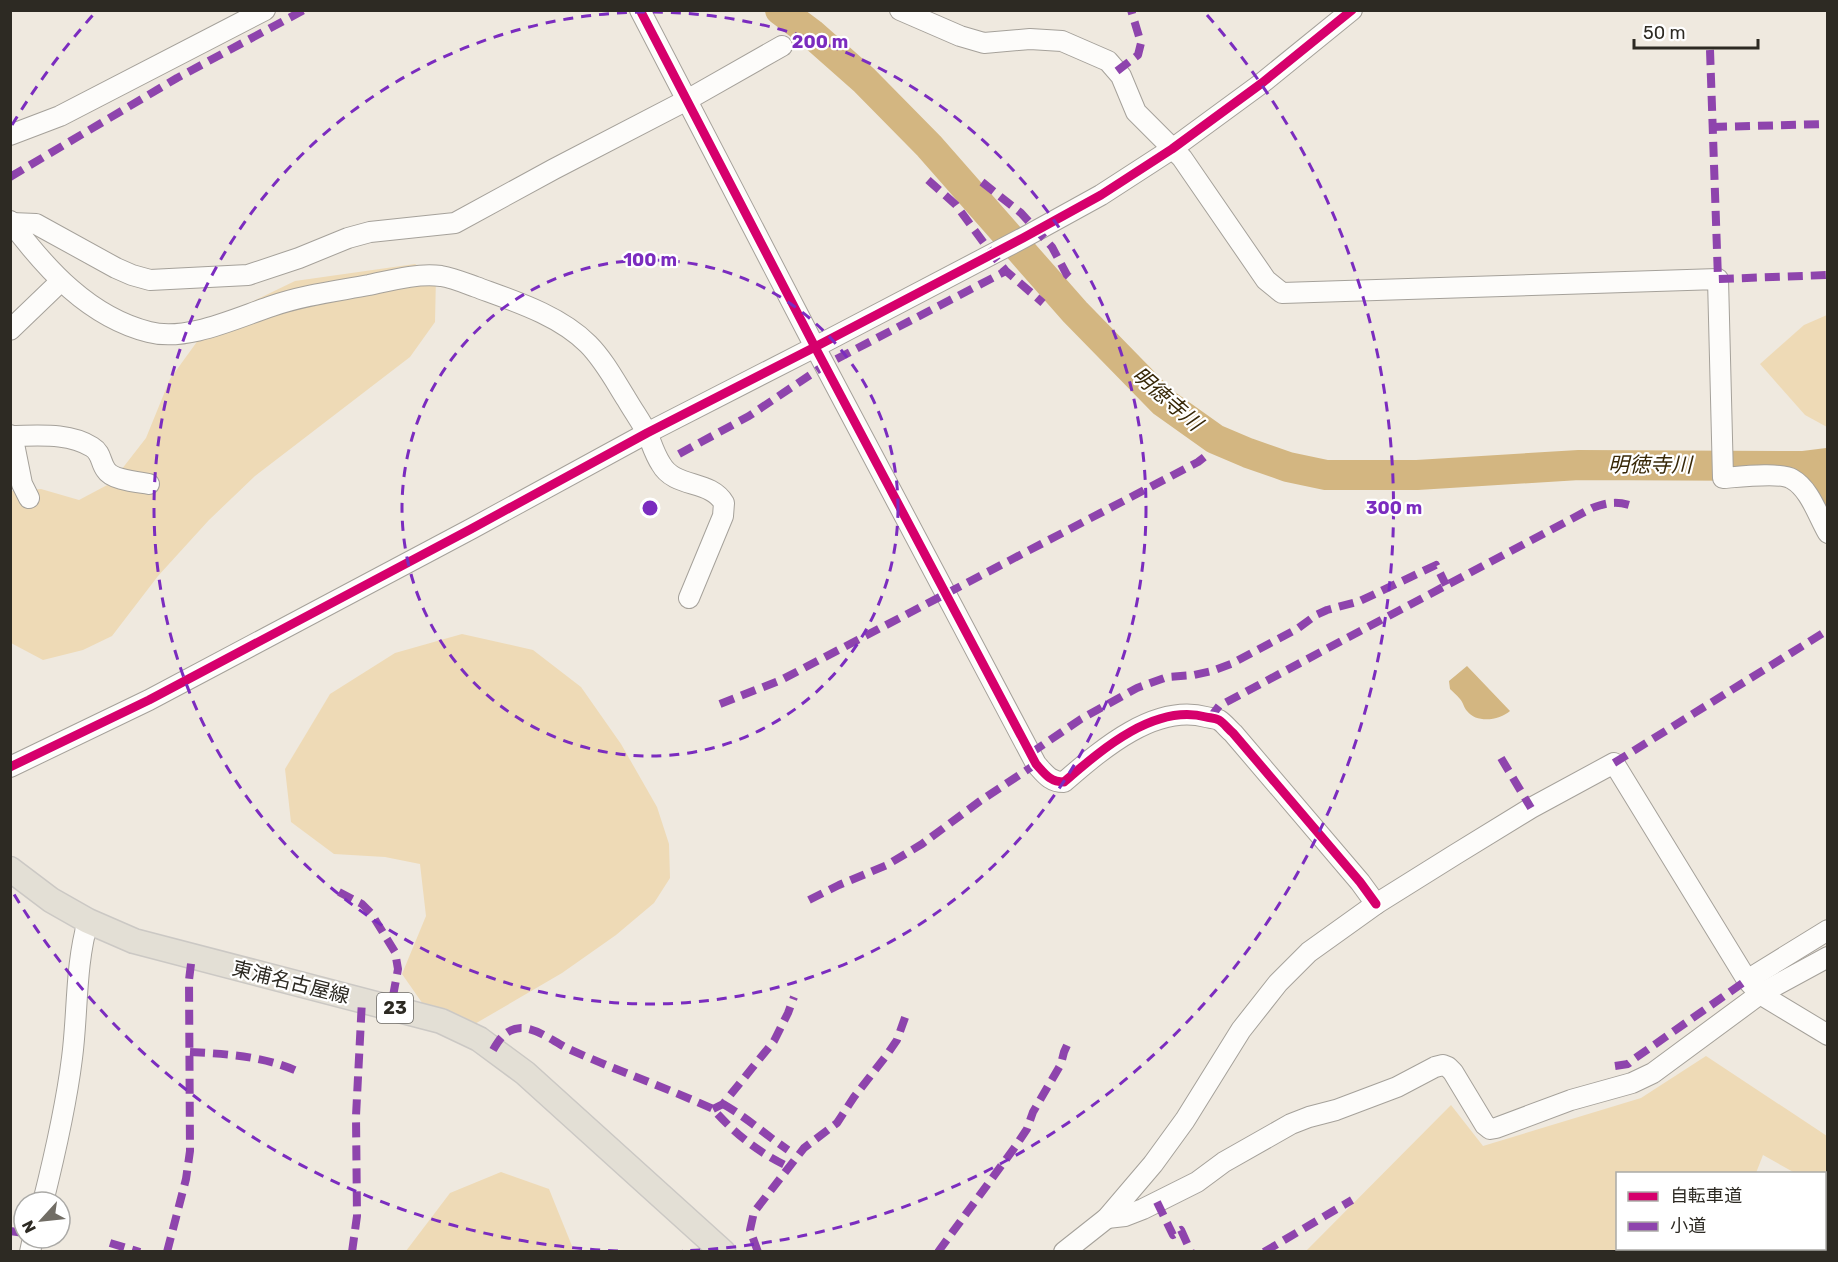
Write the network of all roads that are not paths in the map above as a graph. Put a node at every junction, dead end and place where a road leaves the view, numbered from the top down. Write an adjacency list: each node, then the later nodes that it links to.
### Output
1 (265, 10): 7 (street)
2 (640, 10): 6 (street)
3 (900, 10): 8 (street)
4 (1352, 10): 8 (street)
5 (782, 46): 6 (street)
6 (687, 100): 9 (street); 12 (street)
7 (10, 135)
8 (1172, 149): 12 (street); 17 (street)
9 (11, 222): 10 (street)
10 (61, 281): 11 (street); 13 (street)
11 (10, 330)
12 (815, 347): 13 (street); 21 (street)
13 (647, 433): 18 (street); 19 (street)
14 (11, 436): 15 (street); 16 (street)
15 (149, 484)
16 (29, 498)
17 (1827, 533)
18 (689, 598)
19 (10, 767)
20 (10, 869): 22 (main road, 東浦名古屋線 / 23)
21 (1376, 904): 25 (street); 28 (street)
22 (88, 921): 27 (street); 29 (main road, 東浦名古屋線 / 23)
23 (1827, 930): 25 (street)
24 (1827, 957): 25 (street)
25 (1754, 987): 26 (street); 28 (street)
26 (1827, 1035)
27 (46, 1190)
28 (1107, 1218): 30 (street)
29 (723, 1251)
30 (1064, 1251)

